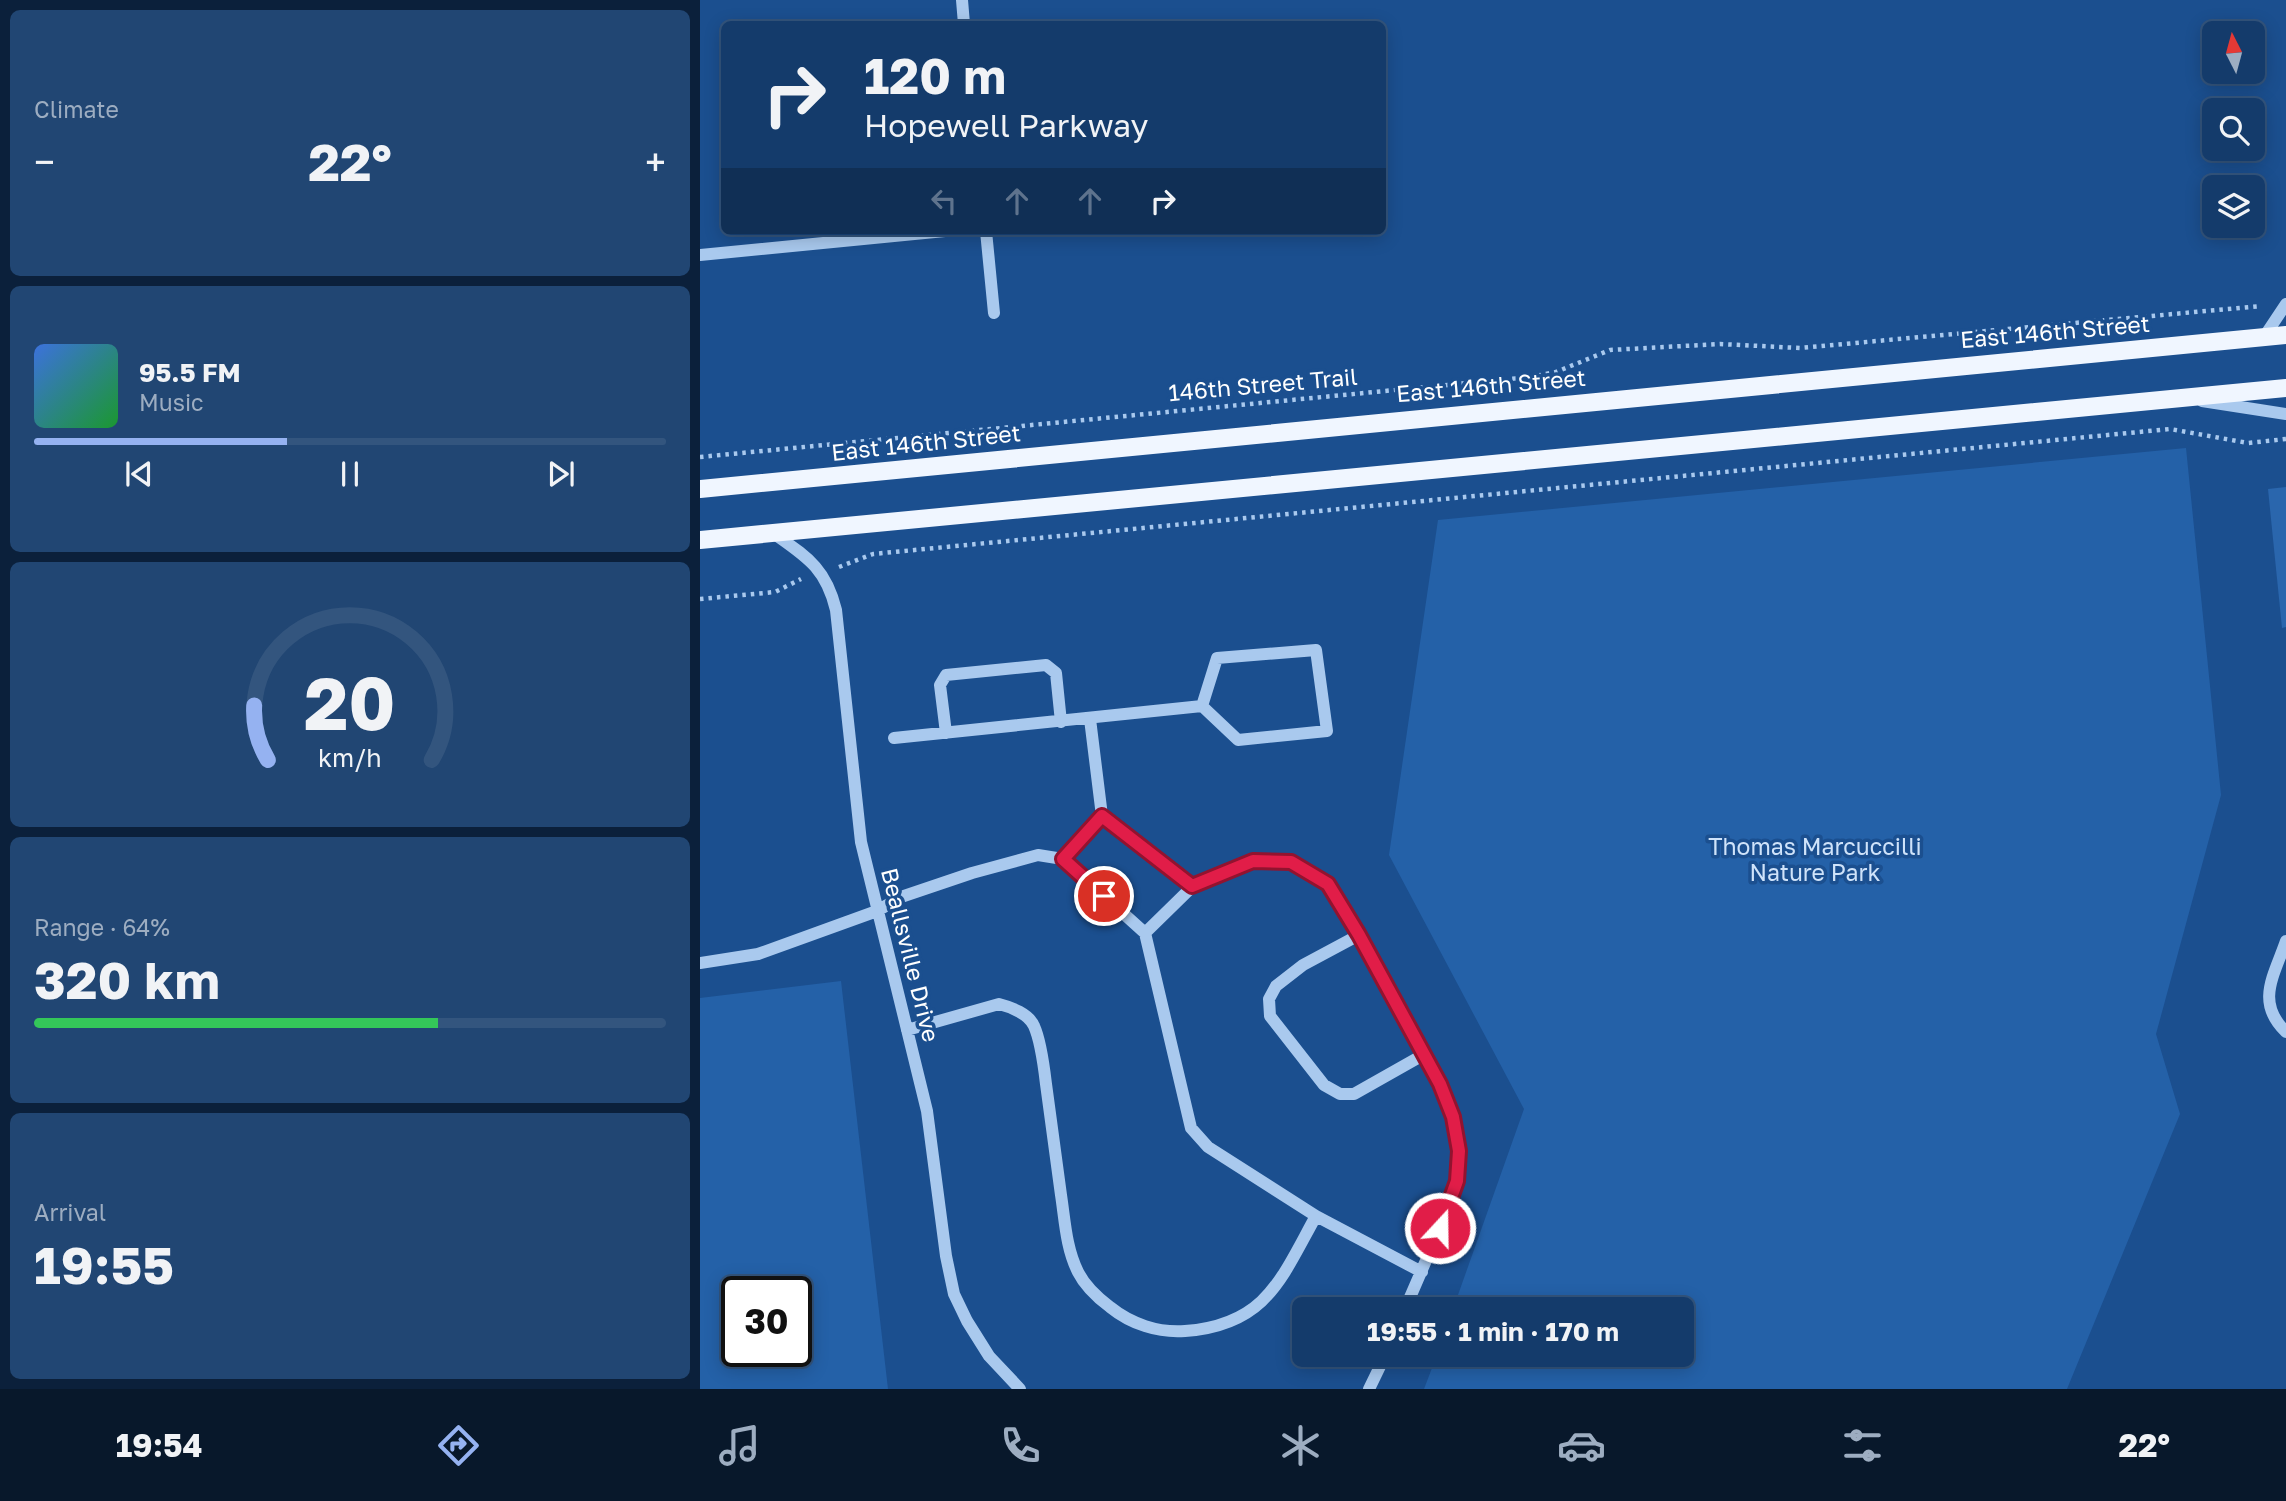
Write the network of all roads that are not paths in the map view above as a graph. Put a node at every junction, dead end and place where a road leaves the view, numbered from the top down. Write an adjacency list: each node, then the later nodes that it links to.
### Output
1 (962, 0): 2 (street)
2 (964, 21)
3 (904, 235): 5 (street)
4 (986, 235): 7 (street)
5 (700, 255)
6 (2286, 304): 9 (street)
7 (995, 313)
8 (2286, 335): 9 (main road, East 146th Street)
9 (2264, 337): 13 (main road, East 146th Street)
10 (2286, 388): 11 (main road)
11 (2181, 398): 12 (street); 14 (main road)
12 (2286, 414)
13 (700, 489)
14 (773, 533): 15 (main road); 24 (street, Beallsville Drive)
15 (700, 540)
16 (1202, 706): 16 (street); 17 (street)
17 (1090, 719): 18 (street); 21 (street)
18 (1061, 722): 19 (street); 19 (street)
19 (946, 733): 20 (street)
20 (894, 738)
21 (1102, 816): 22 (street); 23 (street)
22 (1063, 859): 24 (street); 25 (street)
23 (1192, 886): 25 (street); 26 (street)
24 (877, 911): 28 (street); 29 (street, Beallsville Drive)
25 (1145, 933): 32 (street)
26 (1359, 935): 31 (street); 31 (street)
27 (2286, 941): 30 (street)
28 (700, 963)
29 (907, 1030): 32 (street); 36 (street, Beallsville Drive)
30 (2286, 1032)
31 (1423, 1055): 33 (street)
32 (1316, 1216): 33 (street)
33 (1422, 1272): 34 (street)
34 (1411, 1297)
35 (1380, 1367): 37 (street)
36 (1020, 1389)
37 (1369, 1389)

